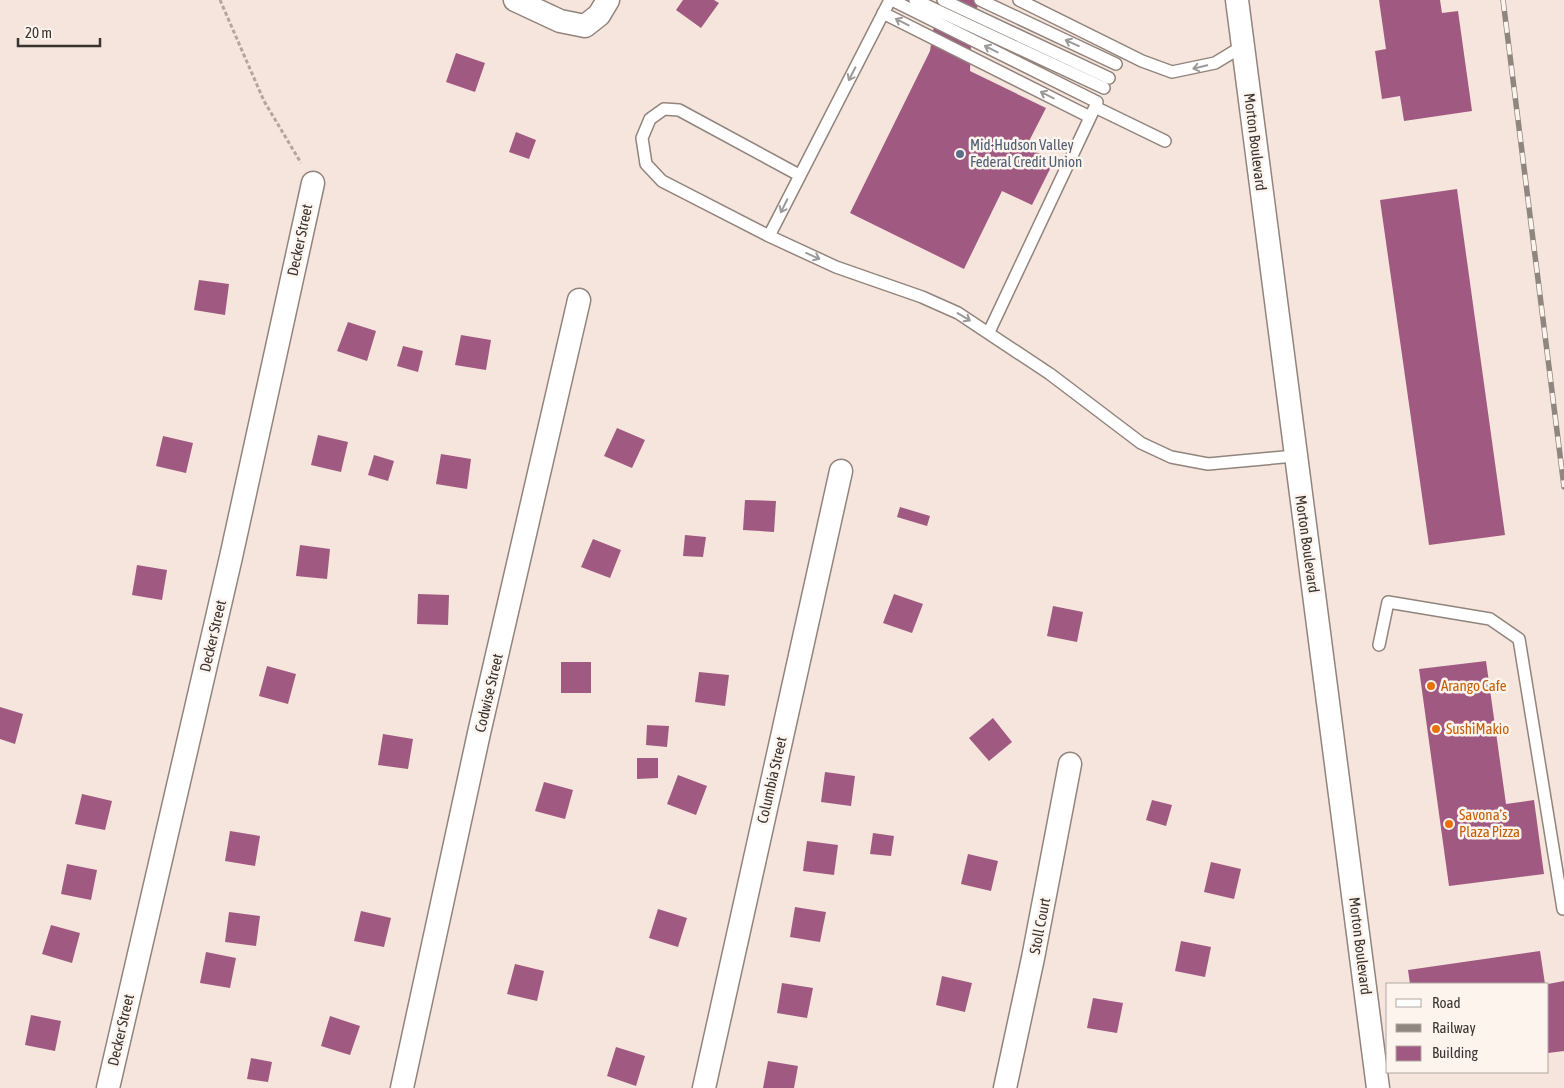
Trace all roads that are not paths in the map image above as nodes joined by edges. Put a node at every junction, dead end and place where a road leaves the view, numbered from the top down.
1 (514, 0) edge
2 (891, 0) edge
3 (915, 0) edge
4 (943, 0) edge
5 (980, 0) edge
6 (1019, 0) edge
7 (1237, 0) edge
8 (607, 3) edge
9 (883, 13) junction
10 (1243, 46) junction
11 (1122, 51) junction
12 (1116, 64) junction
13 (1107, 83) junction
14 (1094, 109) junction
15 (1165, 141) dead end
16 (799, 175) junction
17 (312, 183) road end
18 (769, 236) junction
19 (579, 300) dead end
20 (989, 332) junction
21 (1295, 456) junction
22 (841, 471) dead end
23 (1379, 645) dead end
24 (1070, 764) dead end
25 (1564, 909) edge
26 (108, 1088) edge
27 (402, 1088) edge
28 (704, 1088) edge
29 (1006, 1088) edge
30 (1378, 1088) edge

1 - 8 street
2 - 9 lane
14 -> 2 lane
3 - 13 lane
4 - 13 lane
12 -> 5 lane
6 - 11 lane
7 - 10 street, Morton Boulevard
14 -> 9 lane
9 -> 16 lane
10 -> 11 lane
10 - 21 street, Morton Boulevard
11 - 12 lane
12 - 13 lane
13 - 14 lane
14 - 15 lane
14 - 20 lane
16 -> 18 lane
16 - 18 lane
17 - 26 street, Decker Street
18 -> 20 lane
19 - 27 street, Codwise Street
20 - 21 lane
21 - 30 street, Morton Boulevard
22 - 28 street, Columbia Street
23 - 25 lane
24 - 29 street, Stoll Court

